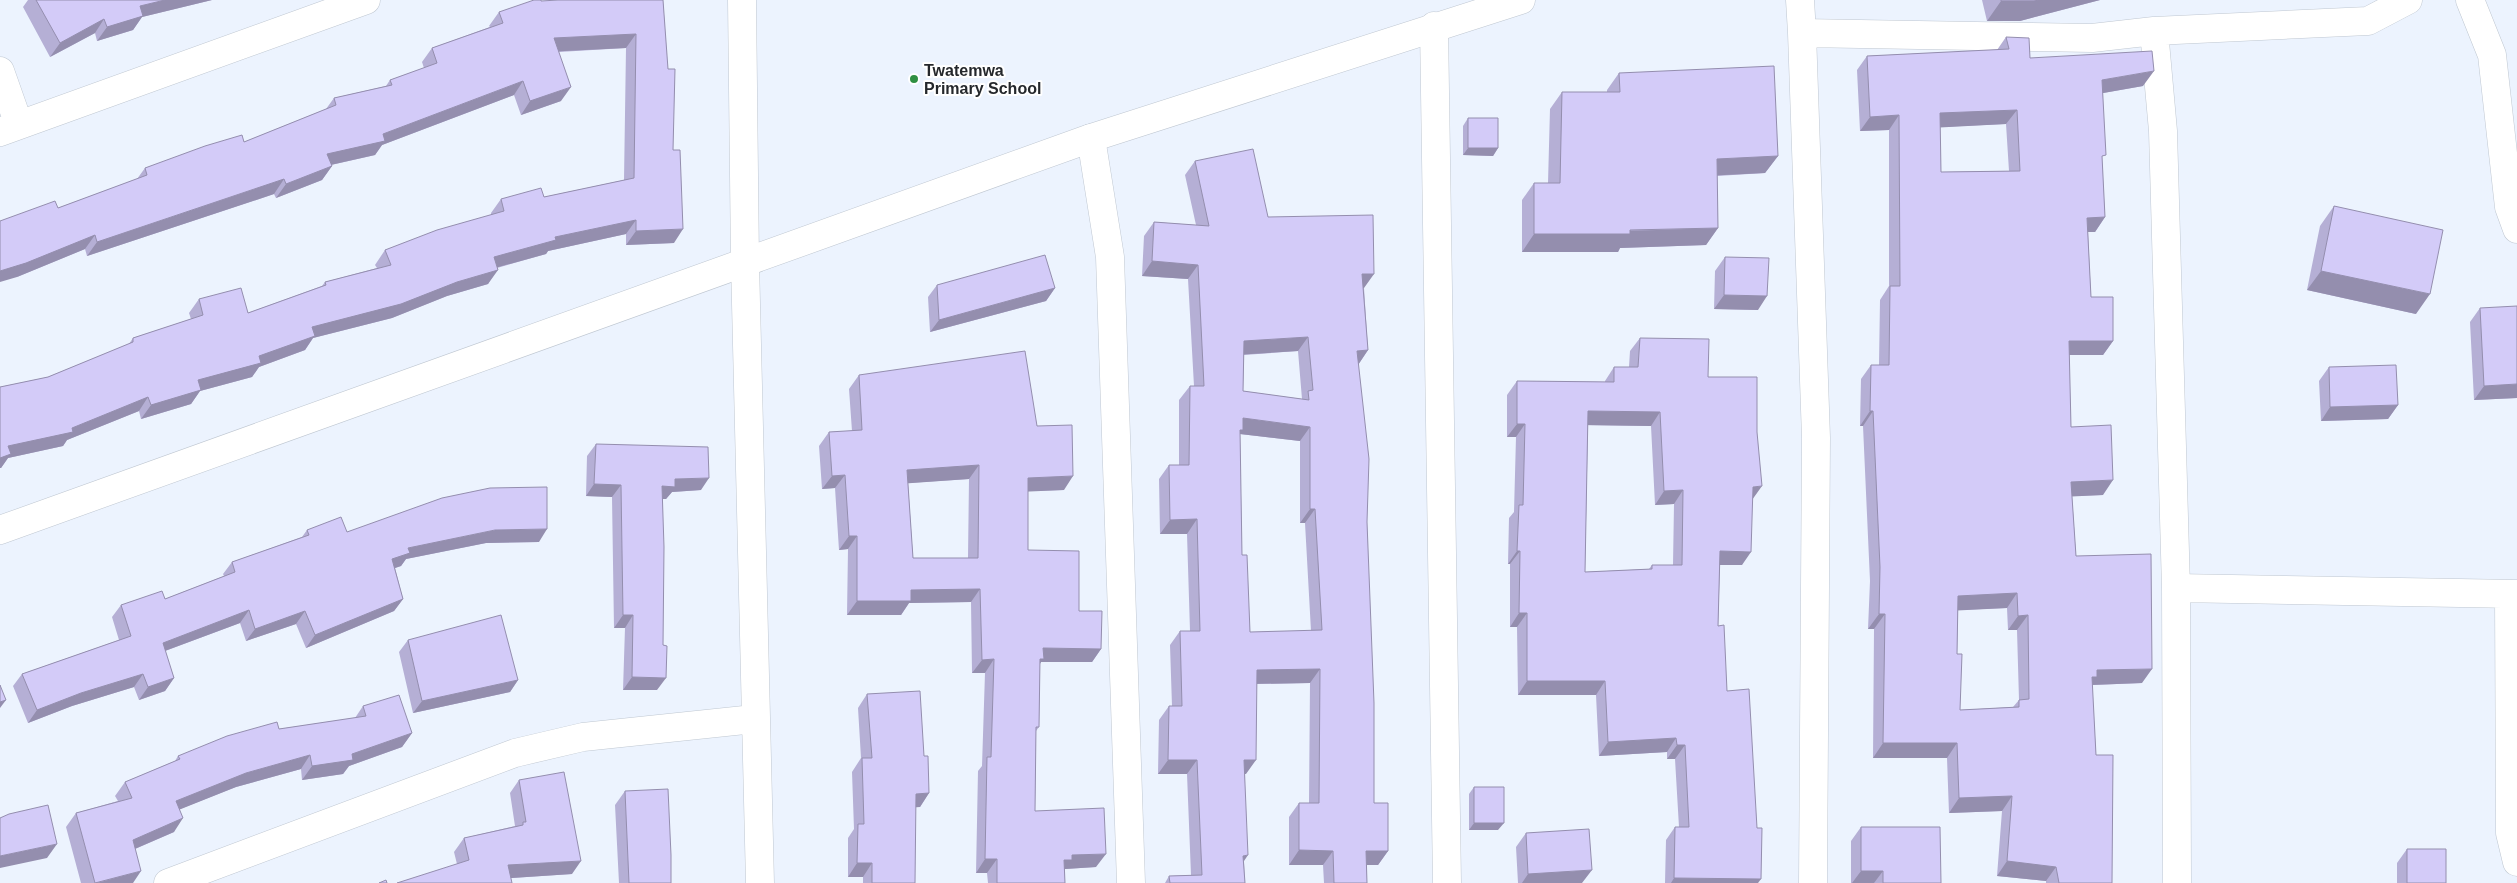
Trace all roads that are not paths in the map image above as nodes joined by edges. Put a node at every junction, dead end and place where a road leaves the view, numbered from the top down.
1 (366, 0) edge
2 (742, 0) edge
3 (1521, 0) edge
4 (1800, 0) edge
5 (2408, 0) edge
6 (2470, 0) edge
7 (1434, 26) junction
8 (2154, 31) junction
9 (1802, 33) junction
10 (0, 71) edge
11 (10, 129) edge
12 (1091, 138) junction
13 (2517, 229) edge
14 (745, 262) junction
15 (0, 530) edge
16 (2176, 588) junction
17 (2513, 594) edge
18 (754, 720) junction
19 (2517, 862) edge
20 (168, 883) edge
21 (760, 883) edge
22 (1131, 883) edge
23 (1447, 883) edge
24 (1813, 883) edge
25 (2177, 883) edge

1 - 11 street
2 - 14 street
3 - 7 street
4 - 9 street
5 - 8 street
6 - 13 street
7 - 12 street
7 - 23 street
8 - 9 street
8 - 16 street
9 - 24 street
10 - 11 street
12 - 14 street
12 - 22 street
14 - 15 street
14 - 18 street
16 - 17 street
16 - 25 street
17 - 19 street
18 - 20 street
18 - 21 street

